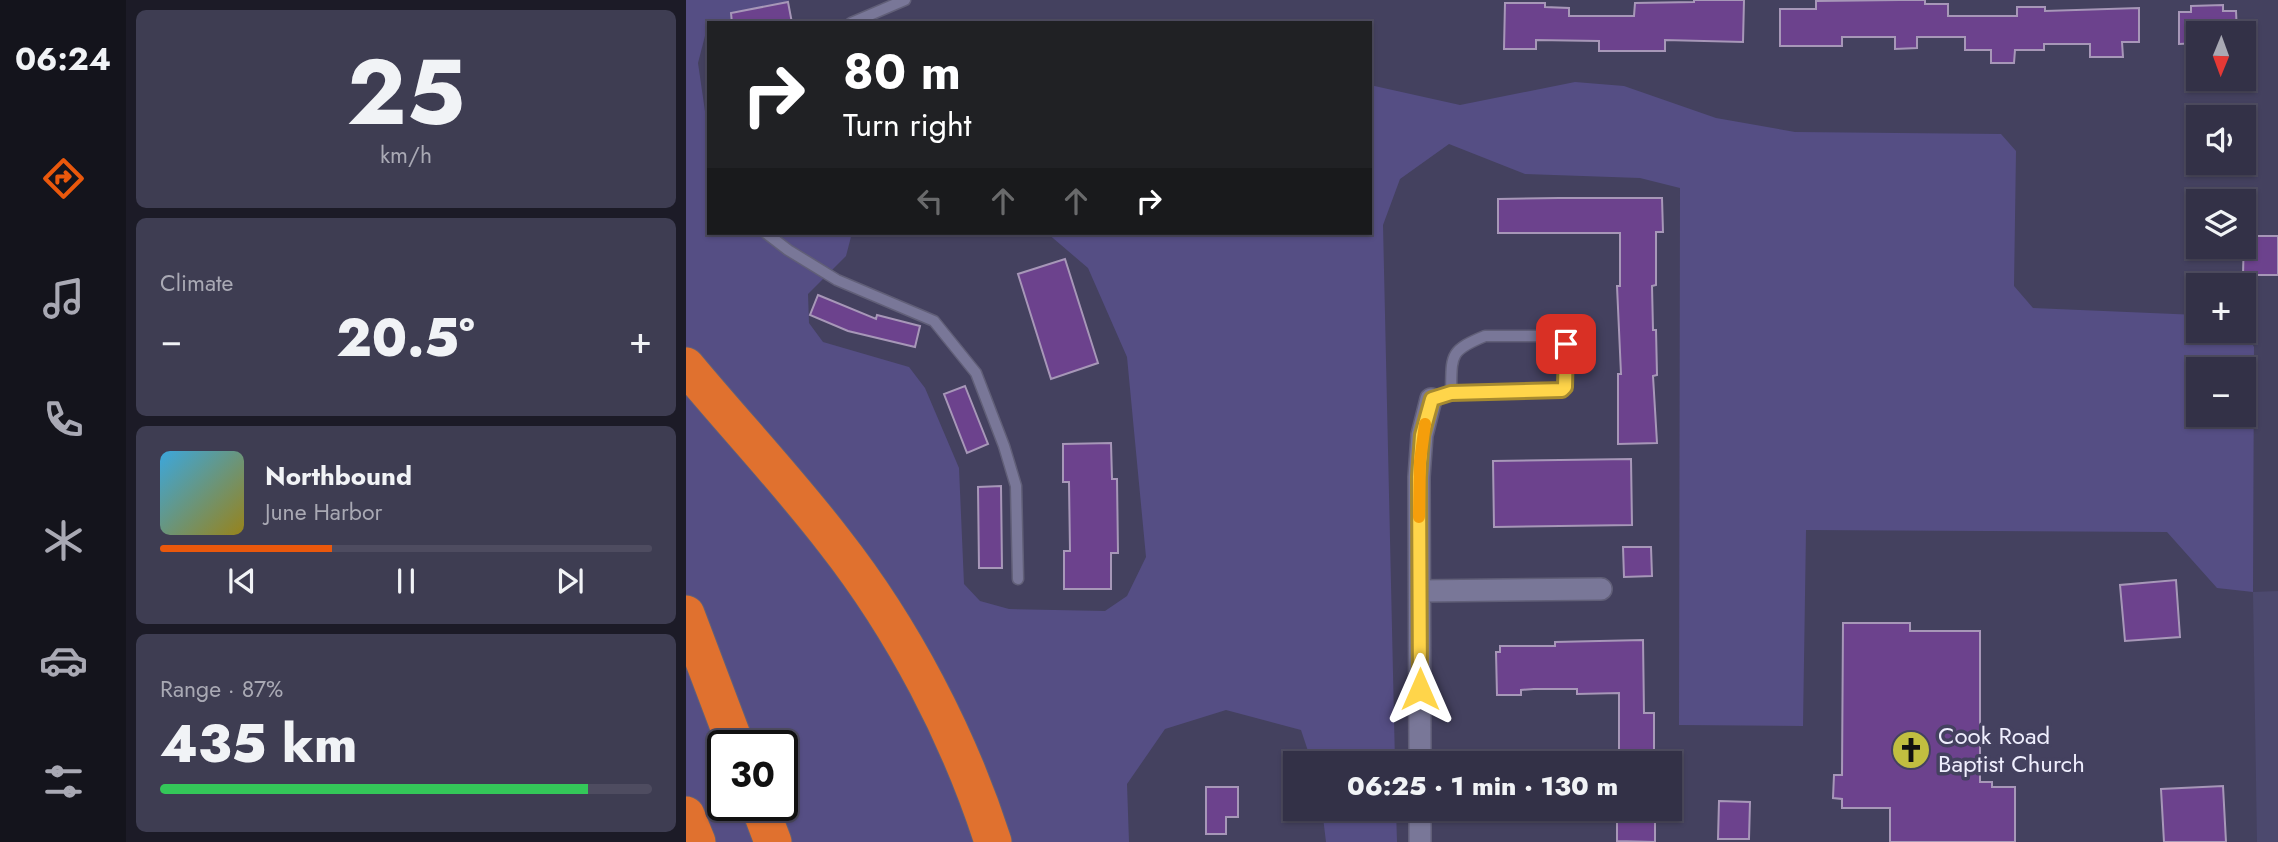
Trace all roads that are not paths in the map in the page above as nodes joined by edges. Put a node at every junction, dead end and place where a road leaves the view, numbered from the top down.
1 (905, 0) edge
2 (856, 21) edge
3 (769, 235) edge
4 (686, 366) edge
5 (1441, 396) junction
6 (1018, 579) dead end
7 (1601, 589) dead end
8 (1420, 591) junction
9 (686, 614) edge
10 (730, 730) edge
11 (1420, 751) edge
12 (686, 815) edge
13 (765, 821) edge
14 (1420, 821) edge
15 (696, 842) edge
16 (773, 842) edge
17 (993, 842) edge
18 (1420, 842) edge

1 - 2 lane
3 - 6 lane
4 - 17 highway
5 - 5 lane
5 - 8 street
7 - 8 street
8 - 11 street
9 - 10 highway
12 - 15 highway
13 - 16 highway
14 - 18 street

